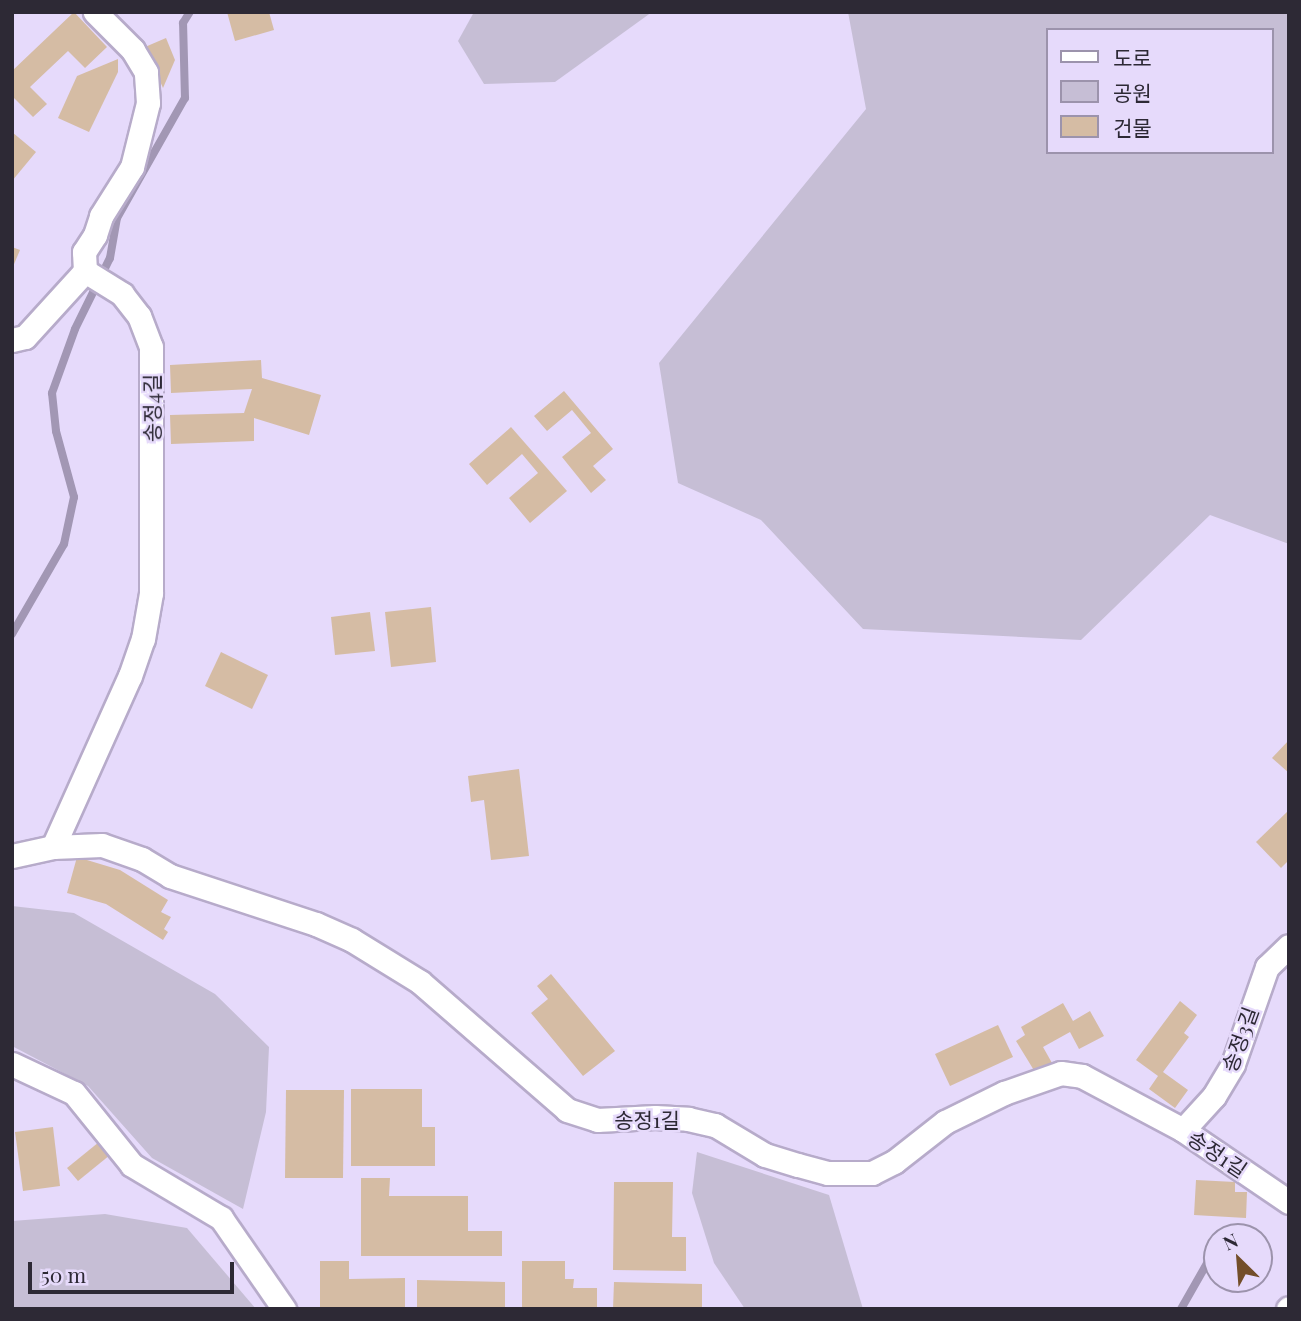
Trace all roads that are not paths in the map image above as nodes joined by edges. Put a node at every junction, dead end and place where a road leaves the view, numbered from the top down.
1 (95, 12) edge
2 (85, 271) junction
3 (12, 340) edge
4 (53, 847) junction
5 (12, 856) edge
6 (1289, 946) edge
7 (12, 1063) edge
8 (1183, 1130) junction
9 (1289, 1202) edge
10 (284, 1309) edge

1 - 2 street
2 - 3 street
2 - 4 street, 송정4길
4 - 5 street, 송정1길
4 - 8 street, 송정1길
6 - 8 street, 송정3길
7 - 10 street
8 - 9 street, 송정1길

